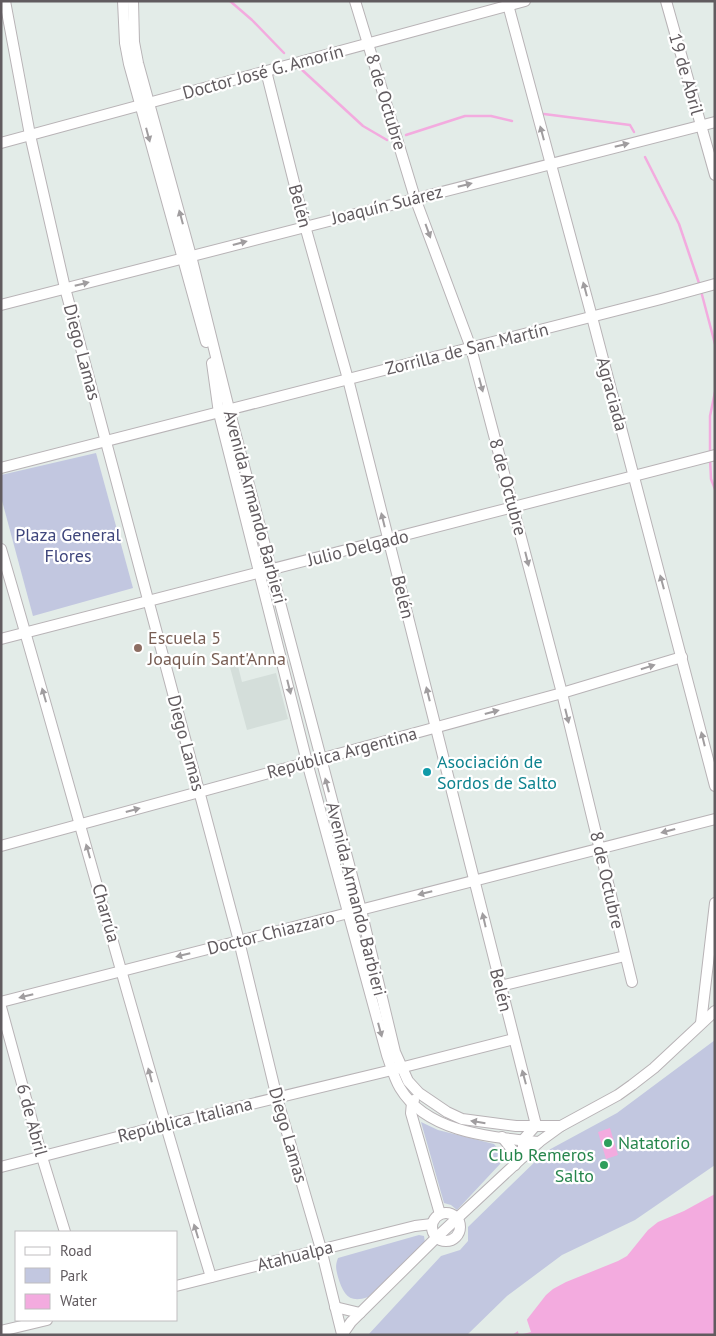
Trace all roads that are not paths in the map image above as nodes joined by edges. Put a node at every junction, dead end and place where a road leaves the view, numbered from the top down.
1 (5, 1) edge
2 (123, 1) edge
3 (133, 1) edge
4 (355, 1) edge
5 (525, 1) edge
6 (666, 1) edge
7 (508, 4) edge
8 (368, 44) junction
9 (266, 71) junction
10 (144, 104) junction
11 (715, 122) edge
12 (701, 126) junction
13 (30, 135) junction
14 (1, 143) edge
15 (550, 163) junction
16 (715, 175) edge
17 (415, 198) junction
18 (305, 226) junction
19 (187, 257) junction
20 (714, 284) edge
21 (65, 288) junction
22 (1, 305) edge
23 (592, 317) junction
24 (471, 348) junction
25 (348, 379) junction
26 (224, 411) junction
27 (105, 442) junction
28 (715, 455) edge
29 (1, 468) edge
30 (634, 477) junction
31 (514, 508) junction
32 (388, 540) junction
33 (1, 549) edge
34 (272, 570) junction
35 (260, 572) junction
36 (148, 601) junction
37 (26, 632) junction
38 (1, 639) edge
39 (682, 657) junction
40 (562, 693) junction
41 (436, 727) junction
42 (320, 758) junction
43 (307, 762) junction
44 (715, 786) edge
45 (200, 792) junction
46 (715, 819) edge
47 (81, 824) junction
48 (1, 846) edge
49 (600, 849) junction
50 (475, 880) junction
51 (715, 903) edge
52 (361, 910) junction
53 (349, 913) junction
54 (239, 941) junction
55 (625, 956) junction
56 (122, 971) junction
57 (632, 982) dead end
58 (500, 986) junction
59 (1, 1002) edge
60 (1, 1007) edge
61 (715, 1011) edge
62 (701, 1023) junction
63 (514, 1039) junction
64 (397, 1069) junction
65 (419, 1093) junction
66 (277, 1098) junction
67 (412, 1103) junction
68 (164, 1125) junction
69 (536, 1125) junction
70 (561, 1126) junction
71 (502, 1137) junction
72 (522, 1140) junction
73 (539, 1142) junction
74 (42, 1157) junction
75 (523, 1157) junction
76 (515, 1165) junction
77 (1, 1167) edge
78 (440, 1214) junction
79 (458, 1219) junction
80 (432, 1224) junction
81 (65, 1231) edge
82 (437, 1237) junction
83 (321, 1249) junction
84 (211, 1278) junction
85 (178, 1286) edge
86 (335, 1307) junction
87 (360, 1313) junction
88 (42, 1321) edge
89 (1, 1331) edge
90 (342, 1335) edge

1 - 13 street, Diego Lamas
2 - 10 street, Avenida Armando Barbieri
3 - 10 street, Avenida Armando Barbieri
4 - 8 street, 8 de Octubre
5 - 7 street, Doctor José G. Amorín
6 - 12 street, 19 de Abril
7 - 8 street, Doctor José G. Amorín
15 -> 7 street, Agraciada
8 - 9 street, Doctor José G. Amorín
8 - 17 street, 8 de Octubre
9 - 10 street, Doctor José G. Amorín
9 - 18 street, Belén
10 - 13 street, Doctor José G. Amorín
10 - 19 street, Avenida Armando Barbieri
11 - 12 street, Joaquín Suárez
15 -> 12 street, Joaquín Suárez
12 - 16 street, 19 de Abril
13 - 14 street, Doctor José G. Amorín
13 - 21 street, Diego Lamas
17 -> 15 street, Joaquín Suárez
23 -> 15 street, Agraciada
17 - 18 street, Joaquín Suárez
17 -> 24 street, 8 de Octubre
19 -> 18 street, Joaquín Suárez
18 - 25 street, Belén
21 -> 19 street, Joaquín Suárez
19 - 26 street, Avenida Armando Barbieri
20 - 23 street, Zorrilla de San Martín
21 - 22 street, Joaquín Suárez
21 - 27 street, Diego Lamas
23 - 24 street, Zorrilla de San Martín
23 - 30 street, Agraciada
24 - 25 street, Zorrilla de San Martín
24 -> 31 street, 8 de Octubre
25 - 26 street, Zorrilla de San Martín
32 -> 25 street, Belén
26 - 27 street, Zorrilla de San Martín
26 - 34 street, Avenida Armando Barbieri
26 - 35 street, Avenida Armando Barbieri
27 - 29 street, Zorrilla de San Martín
27 - 36 street, Diego Lamas
28 - 30 street, Julio Delgado
30 - 31 street, Julio Delgado
39 -> 30 street, Agraciada
31 - 32 street, Julio Delgado
31 -> 40 street, 8 de Octubre
32 - 34 street, Julio Delgado
41 -> 32 street, Belén
33 - 37 street, Charrúa
34 - 35 street, Julio Delgado
34 - 42 street, Avenida Armando Barbieri
35 - 36 street, Julio Delgado
35 -> 43 street, Avenida Armando Barbieri
36 - 37 street, Julio Delgado
36 - 45 street, Diego Lamas
37 - 38 street, Julio Delgado
47 -> 37 street, Charrúa
40 -> 39 street, República Argentina
44 -> 39 street, Agraciada
41 -> 40 street, República Argentina
40 -> 49 street, 8 de Octubre
41 - 42 street, República Argentina
41 - 50 street, Belén
42 - 43 street, República Argentina
52 -> 42 street, Avenida Armando Barbieri
43 - 45 street, República Argentina
43 - 53 street, Avenida Armando Barbieri
47 -> 45 street, República Argentina
45 - 54 street, Diego Lamas
46 -> 49 street, Doctor Chiazzaro
47 - 48 street, República Argentina
56 -> 47 street, Charrúa
49 - 50 street, Doctor Chiazzaro
49 - 55 street, 8 de Octubre
50 -> 52 street, Doctor Chiazzaro
58 -> 50 street, Belén
51 - 62 street
52 - 53 street, Doctor Chiazzaro
52 - 64 street, Avenida Armando Barbieri
53 - 54 street, Doctor Chiazzaro
53 -> 64 street, Avenida Armando Barbieri
54 -> 56 street, Doctor Chiazzaro
54 - 66 street, Diego Lamas
55 - 57 street, 8 de Octubre
55 - 58 street
56 -> 59 street, Doctor Chiazzaro
68 -> 56 street, Charrúa
58 - 63 street, Belén
60 - 74 street, 6 de Abril
61 - 62 street
62 - 70 street
63 - 64 street, República Italiana
69 -> 63 street, Belén
64 - 65 street, Avenida Armando Barbieri
64 - 66 street, República Italiana
64 - 67 street, Avenida Armando Barbieri
65 - 67 street
69 -> 65 street, Avenida Armando Barbieri
66 - 68 street, República Italiana
66 - 83 street, Diego Lamas
67 - 71 street, Avenida Armando Barbieri
67 - 78 street
68 - 74 street, República Italiana
84 -> 68 street, Charrúa
69 - 70 street, Avenida Armando Barbieri
69 - 72 street
70 - 73 street
71 - 72 street, Avenida Armando Barbieri
71 - 76 street
72 - 73 street, Avenida Armando Barbieri
72 - 75 street
73 - 75 street
74 - 77 street, República Italiana
74 - 81 street, 6 de Abril
75 - 76 street
76 - 79 street
78 - 79 street
78 - 80 street
79 - 82 street
80 - 82 street
80 - 83 street, Atahualpa
82 - 87 street
83 - 84 street, Atahualpa
83 - 86 street, Diego Lamas
84 - 85 street, Atahualpa
86 - 87 street
86 - 90 street, Diego Lamas
87 - 90 street
88 - 89 street

